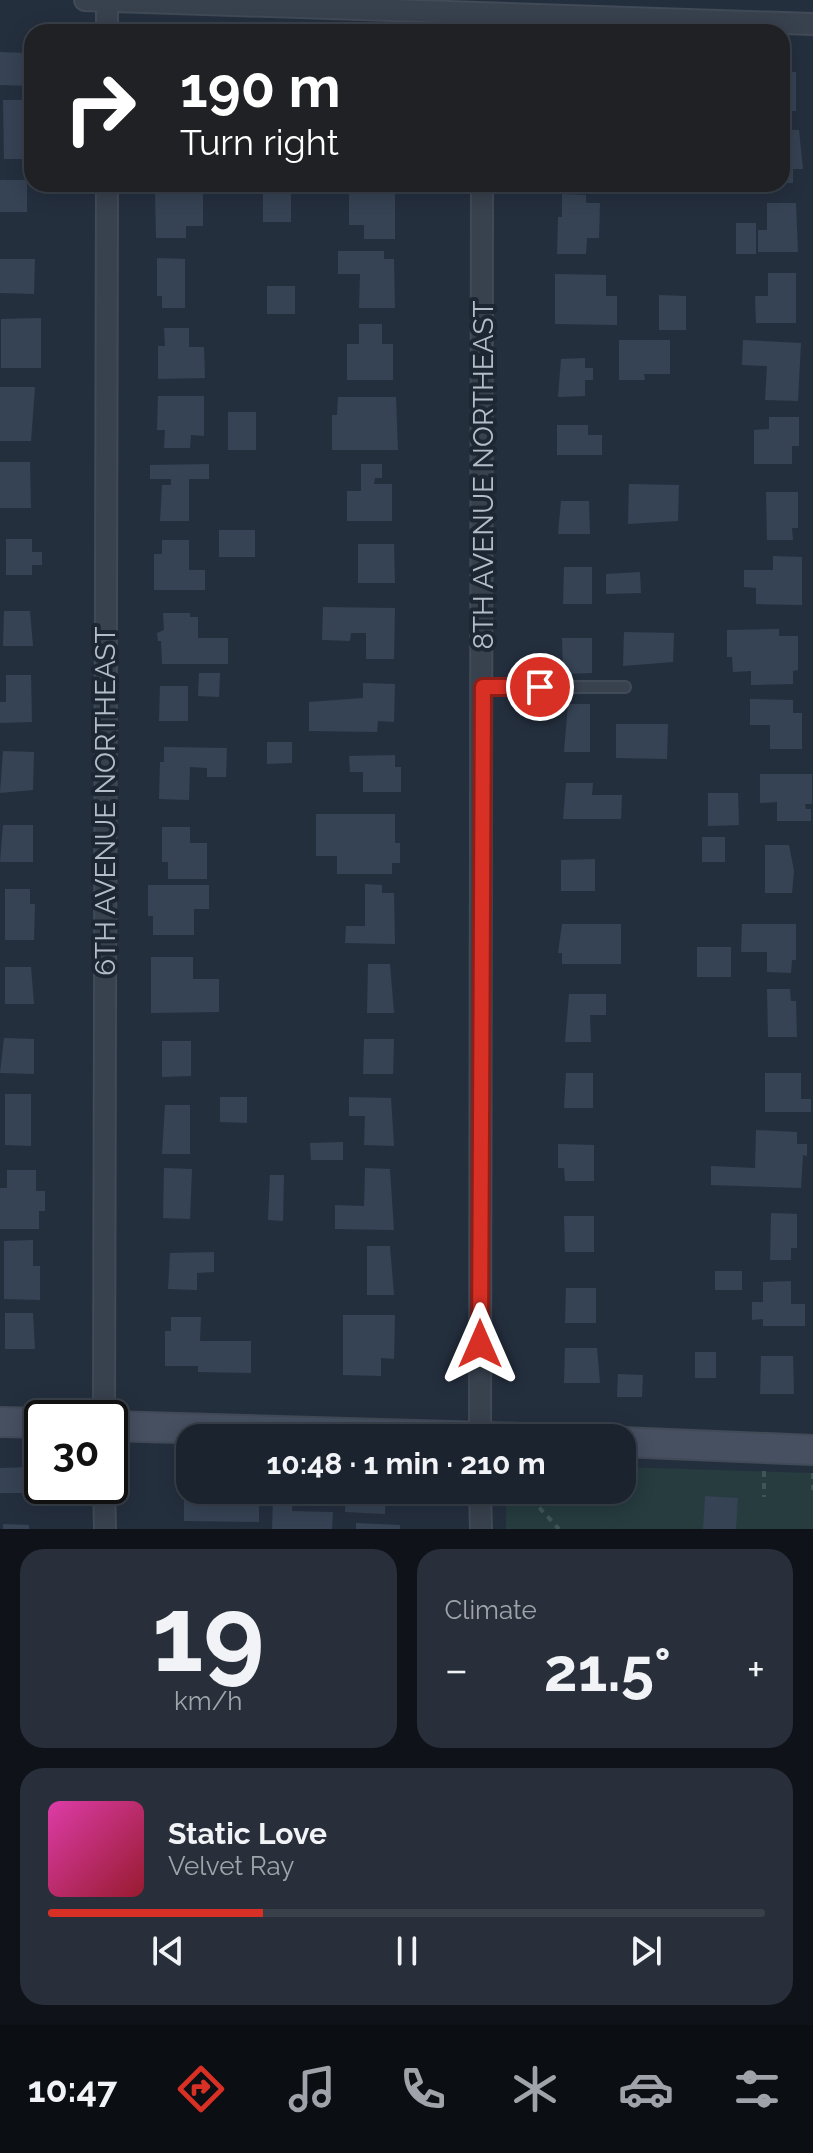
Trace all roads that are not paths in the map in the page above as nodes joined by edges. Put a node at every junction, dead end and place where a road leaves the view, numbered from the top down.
1 (85, 0) edge
2 (107, 1) edge
3 (482, 14) edge
4 (107, 24) edge
5 (813, 24) edge
6 (107, 192) edge
7 (482, 192) edge
8 (483, 687) junction
9 (625, 687) dead end
10 (104, 1400) edge
11 (0, 1422) edge
12 (24, 1423) edge
13 (480, 1424) edge
14 (128, 1427) edge
15 (176, 1428) edge
16 (636, 1443) edge
17 (813, 1450) edge
18 (104, 1504) edge
19 (480, 1504) edge
20 (105, 1529) edge
21 (481, 1529) edge

1 - 2 street
2 - 3 street
2 - 4 street
3 - 5 street
6 - 10 street, 6TH AVENUE NORTHEAST
7 - 8 street, 8TH AVENUE NORTHEAST
8 - 9 lane
8 - 13 street, 8TH AVENUE NORTHEAST
11 - 12 street
14 - 15 street
16 - 17 street
18 - 20 street
19 - 21 street

